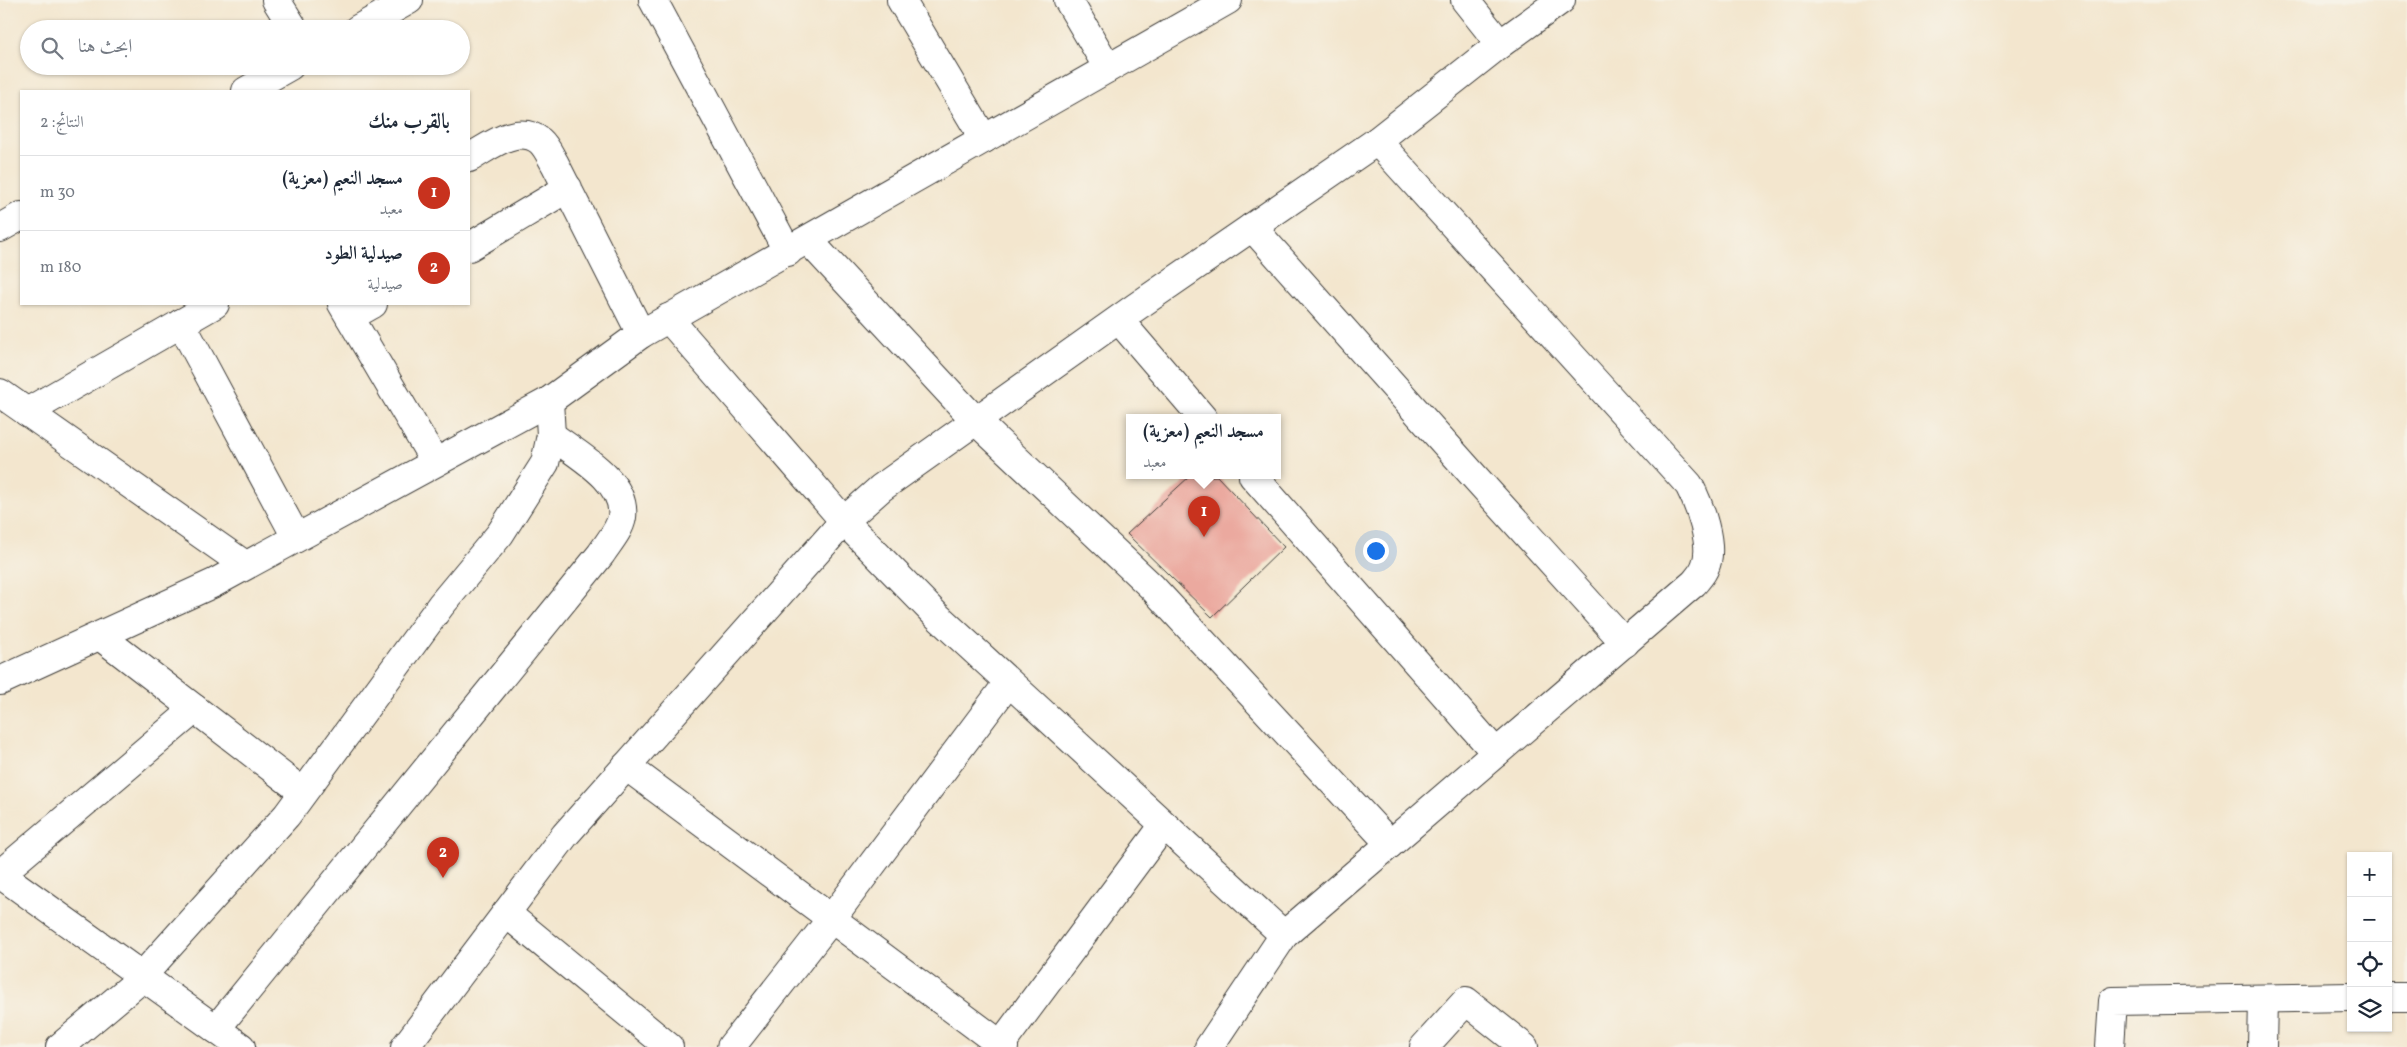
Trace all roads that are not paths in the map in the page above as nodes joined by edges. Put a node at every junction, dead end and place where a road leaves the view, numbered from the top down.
1 (276, 0) edge
2 (409, 0) edge
3 (653, 0) edge
4 (901, 0) edge
5 (1068, 0) edge
6 (1228, 0) edge
7 (1466, 0) edge
8 (1561, 0) edge
9 (288, 20) edge
10 (374, 20) edge
11 (1500, 44) junction
12 (1108, 68) junction
13 (274, 75) edge
14 (248, 90) edge
15 (984, 139) junction
16 (1376, 141) junction
17 (470, 157) edge
18 (568, 188) junction
19 (20, 217) edge
20 (1252, 227) junction
21 (0, 228) edge
22 (470, 246) edge
23 (798, 246) junction
24 (213, 305) edge
25 (355, 308) edge
26 (668, 318) junction
27 (1119, 320) junction
28 (181, 323) junction
29 (641, 334) junction
30 (0, 393) edge
31 (549, 401) junction
32 (27, 412) junction
33 (1200, 414) edge
34 (976, 421) junction
35 (551, 435) junction
36 (435, 462) junction
37 (1256, 479) edge
38 (844, 521) junction
39 (296, 537) junction
40 (245, 565) junction
41 (100, 636) junction
42 (1625, 642) junction
43 (0, 681) edge
44 (1008, 683) junction
45 (196, 709) junction
46 (1496, 753) junction
47 (626, 766) junction
48 (303, 792) junction
49 (1164, 825) junction
50 (1390, 844) junction
51 (0, 874) edge
52 (506, 913) junction
53 (832, 918) junction
54 (1284, 935) junction
55 (142, 977) junction
56 (2407, 996) edge
57 (2347, 997) edge
58 (2392, 997) edge
59 (2263, 999) junction
60 (216, 1029) junction
61 (1001, 1046) edge
62 (60, 1047) edge
63 (241, 1047) edge
64 (405, 1047) edge
65 (669, 1047) edge
66 (731, 1047) edge
67 (1209, 1047) edge
68 (1424, 1047) edge
69 (1524, 1047) edge
70 (2110, 1047) edge
71 (2262, 1047) edge

1 - 9 street
2 - 10 street
3 - 23 street
4 - 15 street
5 - 12 street
6 - 12 street
7 - 11 street
8 - 11 street
11 - 16 street
12 - 15 street
13 - 14 street
15 - 23 street
16 - 20 street
16 - 42 street
17 - 18 street
18 - 22 street
18 - 29 street
19 - 21 street
20 - 27 street
20 - 42 street
23 - 26 street
23 - 34 street
24 - 28 street
25 - 36 street
26 - 29 street
26 - 38 street
27 - 33 street
27 - 34 street
28 - 32 street
28 - 39 street
29 - 31 street
30 - 32 street
31 - 35 street
31 - 36 street
32 - 40 street
34 - 38 street
34 - 50 street
35 - 48 street
35 - 60 street
36 - 39 street
37 - 46 street
38 - 44 street
38 - 47 street
39 - 40 street
40 - 41 street
41 - 43 street
41 - 45 street
42 - 46 street
44 - 49 street
44 - 53 street
45 - 48 street
45 - 51 street
46 - 50 street
47 - 52 street
47 - 53 street
48 - 55 street
49 - 54 street
49 - 61 street
50 - 54 street
51 - 55 street
52 - 64 street
52 - 65 street
53 - 61 street
53 - 66 street
54 - 67 street
55 - 60 street
55 - 62 street
56 - 58 street
57 - 59 street
59 - 70 street
59 - 71 street
60 - 63 street
68 - 69 street

